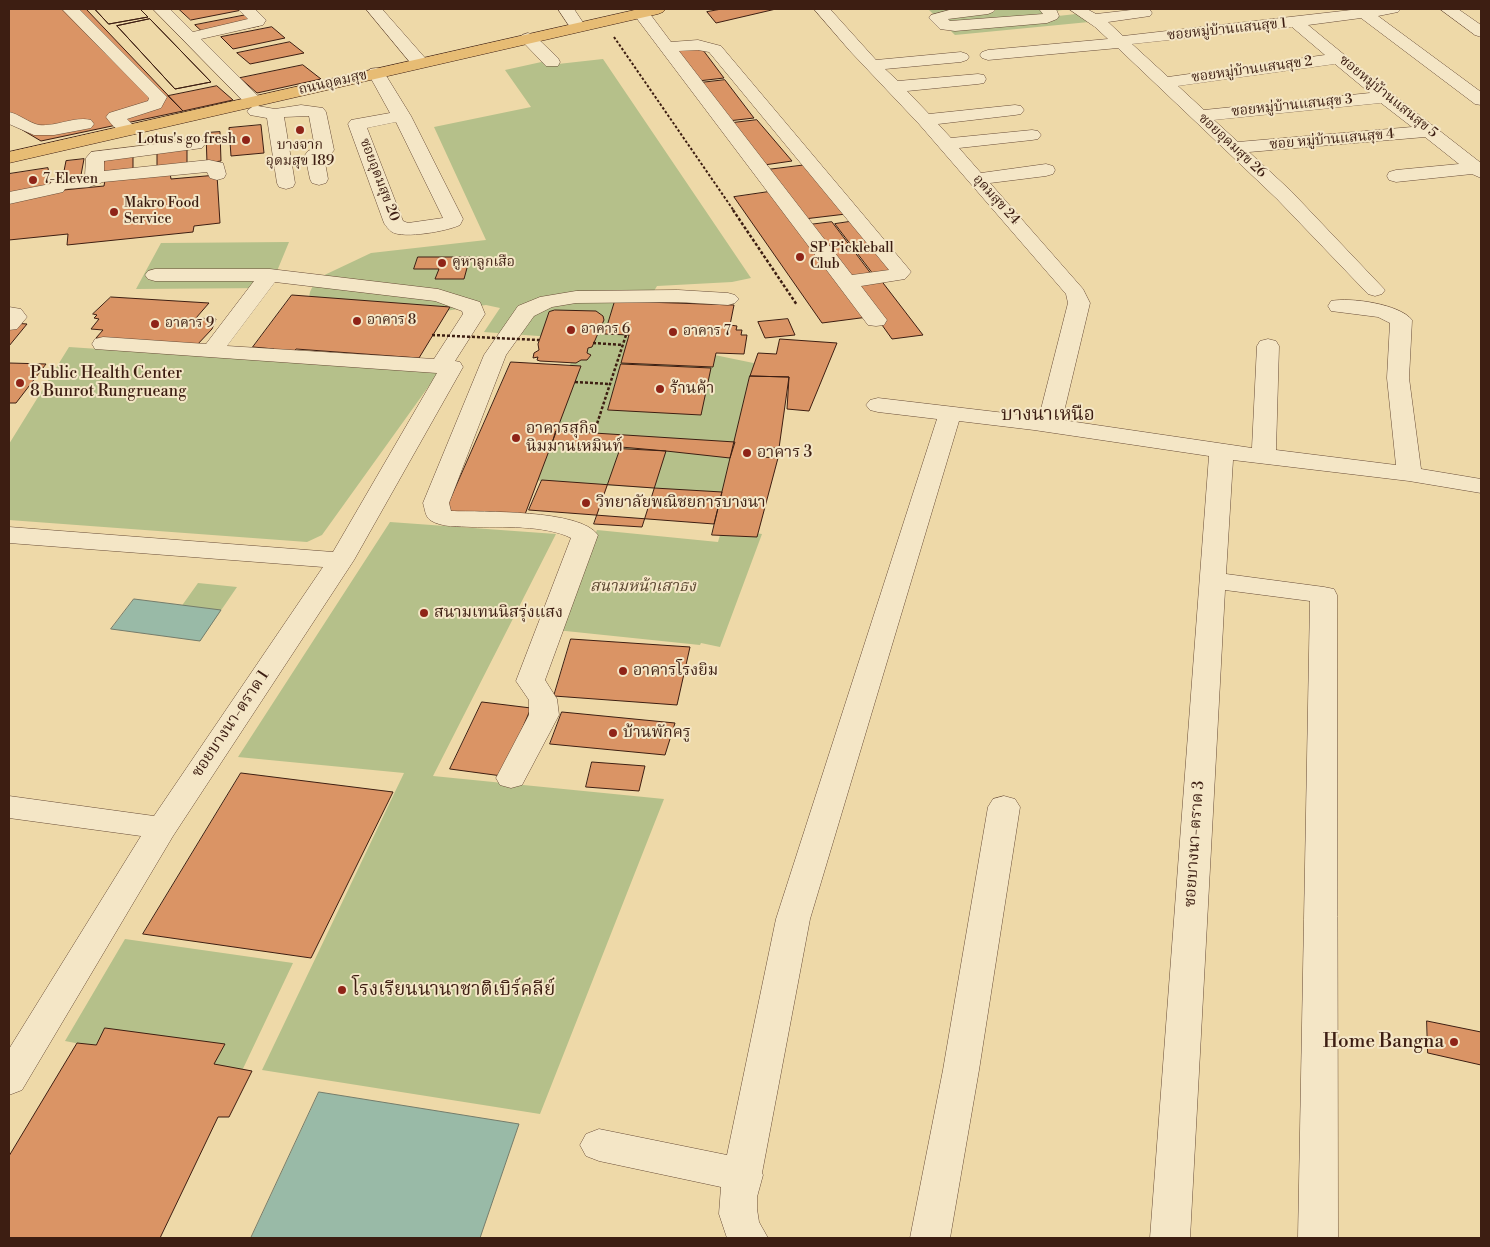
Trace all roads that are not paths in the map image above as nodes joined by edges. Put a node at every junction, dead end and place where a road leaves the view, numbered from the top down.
1 (70, 9) edge
2 (161, 9) edge
3 (247, 9) edge
4 (374, 9) edge
5 (566, 9) edge
6 (822, 9) edge
7 (988, 9) edge
8 (1047, 9) edge
9 (1394, 9) edge
10 (1448, 9) edge
11 (1087, 12) edge
12 (229, 13) dead end
13 (642, 13) edge
14 (1144, 13) dead end
15 (1364, 13) junction
16 (193, 20) dead end
17 (1295, 22) junction
18 (175, 23) junction
19 (578, 27) junction
20 (1481, 32) edge
21 (190, 37) junction
22 (528, 38) junction
23 (1121, 42) junction
24 (648, 46) junction
25 (667, 46) junction
26 (988, 55) dead end
27 (961, 57) dead end
28 (1340, 58) junction
29 (552, 62) dead end
30 (420, 63) junction
31 (872, 66) junction
32 (376, 74) junction
33 (978, 79) dead end
34 (1165, 83) junction
35 (893, 87) junction
36 (311, 88) junction
37 (1385, 97) junction
38 (1481, 100) edge
39 (688, 102) dead end
40 (246, 103) junction
41 (308, 109) junction
42 (1015, 110) dead end
43 (275, 114) junction
44 (193, 116) junction
45 (402, 116) junction
46 (1199, 116) junction
47 (9, 117) edge
48 (925, 120) junction
49 (85, 124) dead end
50 (129, 130) junction
51 (1429, 131) junction
52 (1032, 135) dead end
53 (196, 144) junction
54 (946, 144) junction
55 (1234, 148) junction
56 (314, 155) junction
57 (9, 158) edge
58 (282, 158) junction
59 (810, 164) junction
60 (196, 167) junction
61 (777, 168) junction
62 (1046, 170) dead end
63 (1479, 170) edge
64 (741, 173) dead end
65 (217, 174) dead end
66 (1396, 176) dead end
67 (101, 177) junction
68 (319, 179) dead end
69 (976, 179) junction
70 (286, 183) dead end
71 (9, 198) edge
72 (155, 275) dead end
73 (270, 275) junction
74 (848, 282) junction
75 (1375, 290) dead end
76 (728, 299) dead end
77 (1339, 306) dead end
78 (9, 313) edge
79 (876, 320) dead end
80 (9, 324) edge
81 (103, 344) dead end
82 (1268, 346) dead end
83 (212, 351) junction
84 (446, 367) junction
85 (878, 405) dead end
86 (950, 414) junction
87 (421, 424) junction
88 (1048, 425) junction
89 (466, 428) junction
90 (1221, 450) junction
91 (1264, 456) junction
92 (1409, 474) junction
93 (1481, 486) edge
94 (9, 536) edge
95 (341, 560) junction
96 (1212, 580) junction
97 (512, 778) dead end
98 (9, 807) edge
99 (1004, 807) dead end
100 (162, 828) junction
101 (9, 1080) edge
102 (599, 1145) dead end
103 (744, 1175) junction
104 (748, 1238) edge
105 (930, 1238) edge
106 (1170, 1238) edge
107 (1318, 1238) edge

1 - 50 street
2 - 18 street
3 - 12 street
3 - 21 street
4 - 30 street
5 - 19 street
6 - 31 street, อุดมสุข 24
7 - 8 street
9 - 15 street, ซอยหมู่บ้านแสนสุข 1
10 - 20 street
11 - 14 street
11 - 23 street, ซอยอุดมสุข 26
13 - 19 main road, ถนนอุดมสุข
13 - 24 street
13 - 25 street
15 - 17 street, ซอยหมู่บ้านแสนสุข 1
15 - 38 street
16 - 18 street
17 - 23 street, ซอยหมู่บ้านแสนสุข 1
17 - 28 street, ซอยหมู่บ้านแสนสุข 5
18 - 21 street
19 - 22 main road, ถนนอุดมสุข
21 - 40 street
22 - 29 street
22 - 30 main road, ถนนอุดมสุข
23 - 26 street, ซอยหมู่บ้านแสนสุข 1
23 - 34 street, ซอยอุดมสุข 26
24 - 25 street
24 - 39 street
25 - 59 street
25 - 61 street
27 - 31 street
28 - 34 street, ซอยหมู่บ้านแสนสุข 2
28 - 37 street, ซอยหมู่บ้านแสนสุข 5
30 - 32 main road, ถนนอุดมสุข
31 - 35 street, อุดมสุข 24
32 - 36 main road, ถนนอุดมสุข
32 - 45 street, ซอยอุดมสุข 20
33 - 35 street
34 - 46 street, ซอยอุดมสุข 26
35 - 48 street, อุดมสุข 24
36 - 40 main road, ถนนอุดมสุข
36 - 41 street
37 - 46 street, ซอยหมู่บ้านแสนสุข 3
37 - 51 street, ซอยหมู่บ้านแสนสุข 5
40 - 43 street
40 - 44 main road, ถนนอุดมสุข
41 - 43 street
41 - 56 street
42 - 48 street
43 - 58 street
44 - 50 main road, ถนนอุดมสุข
44 - 53 street
45 - 45 street, ซอยอุดมสุข 20
46 - 55 street, ซอยอุดมสุข 26
47 - 49 street
48 - 54 street, อุดมสุข 24
50 - 57 main road, ถนนอุดมสุข
51 - 55 street, ซอย หมู่บ้านแสนสุข 4
51 - 63 street, ซอยหมู่บ้านแสนสุข 5
52 - 54 street
53 - 60 street
53 - 67 street
54 - 69 street, อุดมสุข 24
55 - 75 street, ซอยอุดมสุข 26
56 - 58 street
56 - 68 street
58 - 70 street
59 - 61 street
59 - 74 street
60 - 65 street
60 - 67 street
61 - 64 street
61 - 74 street
62 - 69 street
63 - 66 street
67 - 71 street
69 - 88 street, อุดมสุข 24
72 - 73 street
73 - 83 street
73 - 84 street, ซอยบางนา-ตราด 1
74 - 79 street
76 - 89 street
77 - 92 street
78 - 80 street
81 - 83 street
82 - 91 street
83 - 84 street
84 - 87 street, ซอยบางนา-ตราด 1
85 - 86 street
86 - 88 street
86 - 103 street
87 - 89 street
87 - 95 street, ซอยบางนา-ตราด 1
88 - 90 street
89 - 97 street
90 - 91 street
90 - 96 street, ซอยบางนา-ตราด 3
91 - 92 street
92 - 93 street
94 - 95 street
95 - 100 street, ซอยบางนา-ตราด 1
96 - 106 street, ซอยบางนา-ตราด 3
96 - 107 street
98 - 100 street
99 - 105 street
100 - 101 street, ซอยบางนา-ตราด 1
102 - 103 street
103 - 104 street

